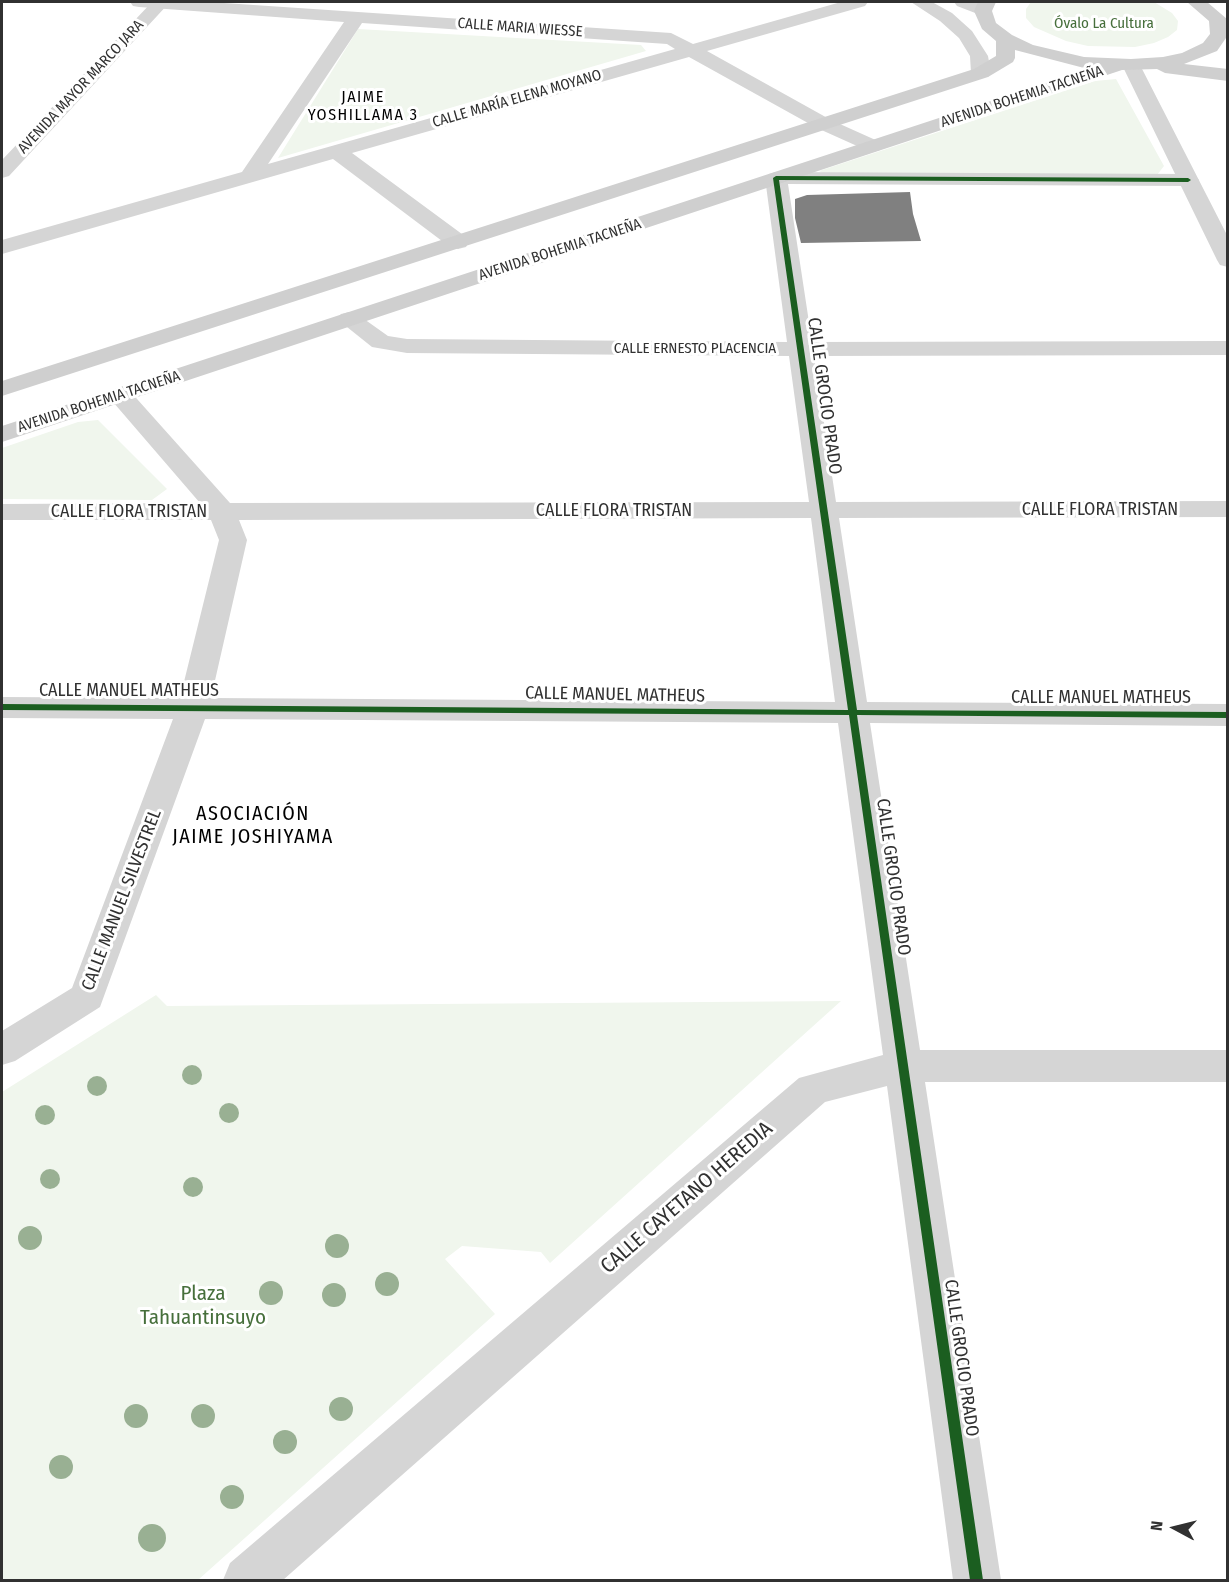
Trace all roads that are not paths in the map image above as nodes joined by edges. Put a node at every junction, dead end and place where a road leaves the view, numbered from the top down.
1 (139, 2) edge
2 (160, 2) edge
3 (859, 2) edge
4 (920, 2) edge
5 (963, 2) edge
6 (1196, 2) edge
7 (985, 6) edge
8 (356, 18) junction
9 (1005, 39) junction
10 (691, 48) junction
11 (1133, 65) junction
12 (981, 73) junction
13 (1227, 75) edge
14 (824, 124) junction
15 (873, 146) junction
16 (337, 152) junction
17 (2, 172) edge
18 (249, 177) junction
19 (776, 178) junction
20 (1188, 180) junction
21 (458, 242) junction
22 (2, 247) edge
23 (1227, 260) edge
24 (349, 319) junction
25 (1227, 348) edge
26 (801, 349) junction
27 (2, 389) edge
28 (120, 395) junction
29 (2, 434) edge
30 (1227, 509) edge
31 (824, 510) junction
32 (2, 512) edge
33 (222, 512) junction
34 (2, 707) edge
35 (193, 708) junction
36 (854, 714) junction
37 (1227, 715) edge
38 (2, 1050) edge
39 (903, 1066) junction
40 (1227, 1066) edge
41 (247, 1581) edge
42 (976, 1581) edge

1 - 2 street, CALLE MARIA WIESSE
2 - 8 street, CALLE MARIA WIESSE
2 - 17 street, AVENIDA MAYOR MARCO JARA
3 - 10 street, CALLE MARÍA ELENA MOYANO
4 - 12 street
5 - 7 street
6 - 11 main road
7 - 9 main road
8 - 10 street, CALLE MARIA WIESSE
8 - 18 street
9 - 11 main road
9 - 12 main road, AVENIDA BOHEMIA TACNEÑA
10 - 14 street, CALLE MARIA WIESSE
10 - 16 street, CALLE MARÍA ELENA MOYANO
11 - 13 main road
11 - 15 main road, AVENIDA BOHEMIA TACNEÑA
11 - 20 street
12 - 14 main road, AVENIDA BOHEMIA TACNEÑA
14 - 15 street, CALLE MARIA WIESSE
14 - 21 main road, AVENIDA BOHEMIA TACNEÑA
15 - 19 main road, AVENIDA BOHEMIA TACNEÑA
16 - 18 street, CALLE MARÍA ELENA MOYANO
16 - 21 street
18 - 22 street, CALLE MARÍA ELENA MOYANO
19 - 20 street
19 - 24 main road, AVENIDA BOHEMIA TACNEÑA
19 - 26 street, CALLE GROCIO PRADO
20 - 23 street
21 - 27 main road, AVENIDA BOHEMIA TACNEÑA
24 - 26 street, CALLE ERNESTO PLACENCIA
24 - 28 main road, AVENIDA BOHEMIA TACNEÑA
25 - 26 street, CALLE ERNESTO PLACENCIA
26 - 31 street, CALLE GROCIO PRADO
28 - 29 main road, AVENIDA BOHEMIA TACNEÑA
28 - 33 street, CALLE MANUEL SILVESTREL
30 - 31 street, CALLE FLORA TRISTAN
31 - 33 street, CALLE FLORA TRISTAN
31 - 36 street, CALLE GROCIO PRADO
32 - 33 street, CALLE FLORA TRISTAN
33 - 35 street, CALLE MANUEL SILVESTREL
34 - 35 street, CALLE MANUEL MATHEUS
35 - 36 street, CALLE MANUEL MATHEUS
35 - 38 street, CALLE MANUEL SILVESTREL
36 - 37 street, CALLE MANUEL MATHEUS
36 - 39 street, CALLE GROCIO PRADO
39 - 40 street, CALLE CAYETANO HEREDIA
39 - 41 street, CALLE CAYETANO HEREDIA
39 - 42 street, CALLE GROCIO PRADO

